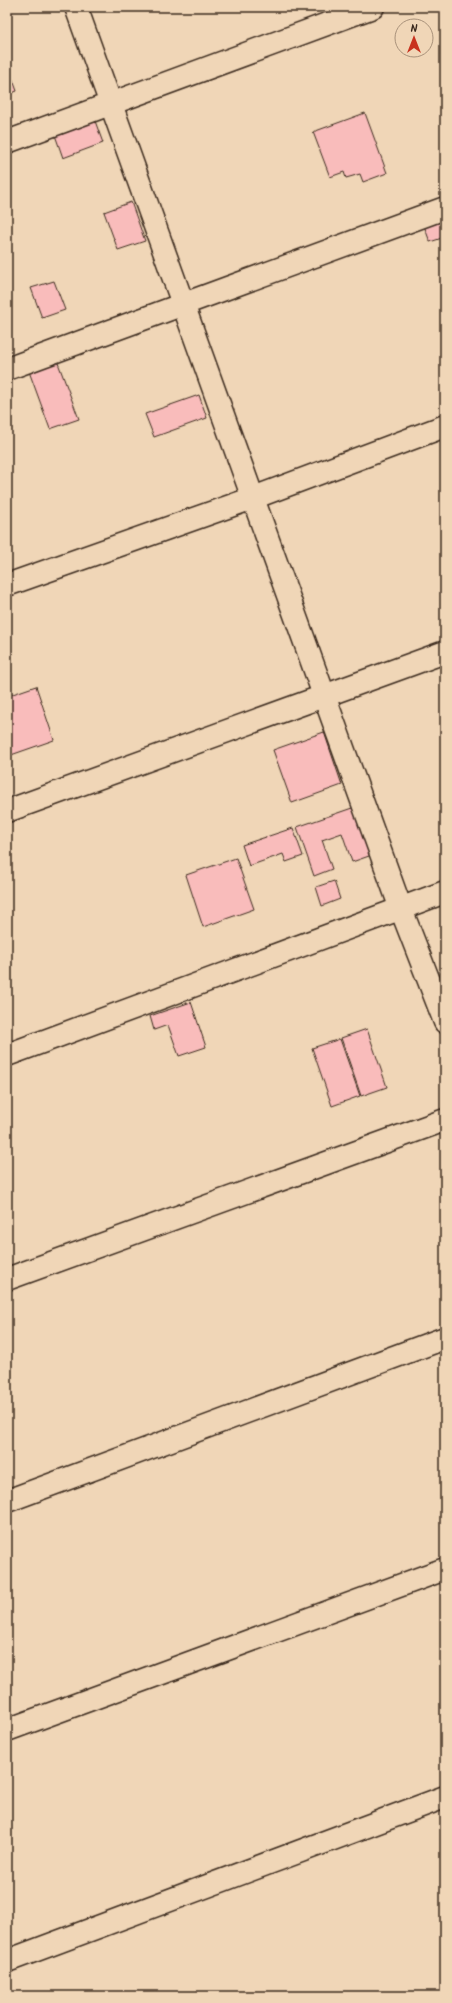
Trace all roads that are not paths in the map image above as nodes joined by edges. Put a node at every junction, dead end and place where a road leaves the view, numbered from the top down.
1 (76, 7) edge
2 (373, 7) edge
3 (110, 103) junction
4 (7, 142) edge
5 (445, 208) edge
6 (183, 306) junction
7 (7, 369) edge
8 (445, 426) edge
9 (252, 498) junction
10 (7, 585) edge
11 (445, 652) edge
12 (324, 695) junction
13 (7, 811) edge
14 (445, 892) edge
15 (401, 908) junction
16 (445, 1022) edge
17 (7, 1054) edge
18 (445, 1120) edge
19 (7, 1279) edge
20 (445, 1338) edge
21 (7, 1501) edge
22 (445, 1569) edge
23 (7, 1730) edge
24 (445, 1797) edge
25 (7, 1961) edge

1 - 3 street
2 - 3 street
3 - 4 street
3 - 6 street
5 - 6 street
6 - 7 street
6 - 9 street
8 - 9 street
9 - 10 street
9 - 12 street
11 - 12 street
12 - 13 street
12 - 15 street
14 - 15 street
15 - 16 street
15 - 17 street
18 - 19 street
20 - 21 street
22 - 23 street
24 - 25 street

